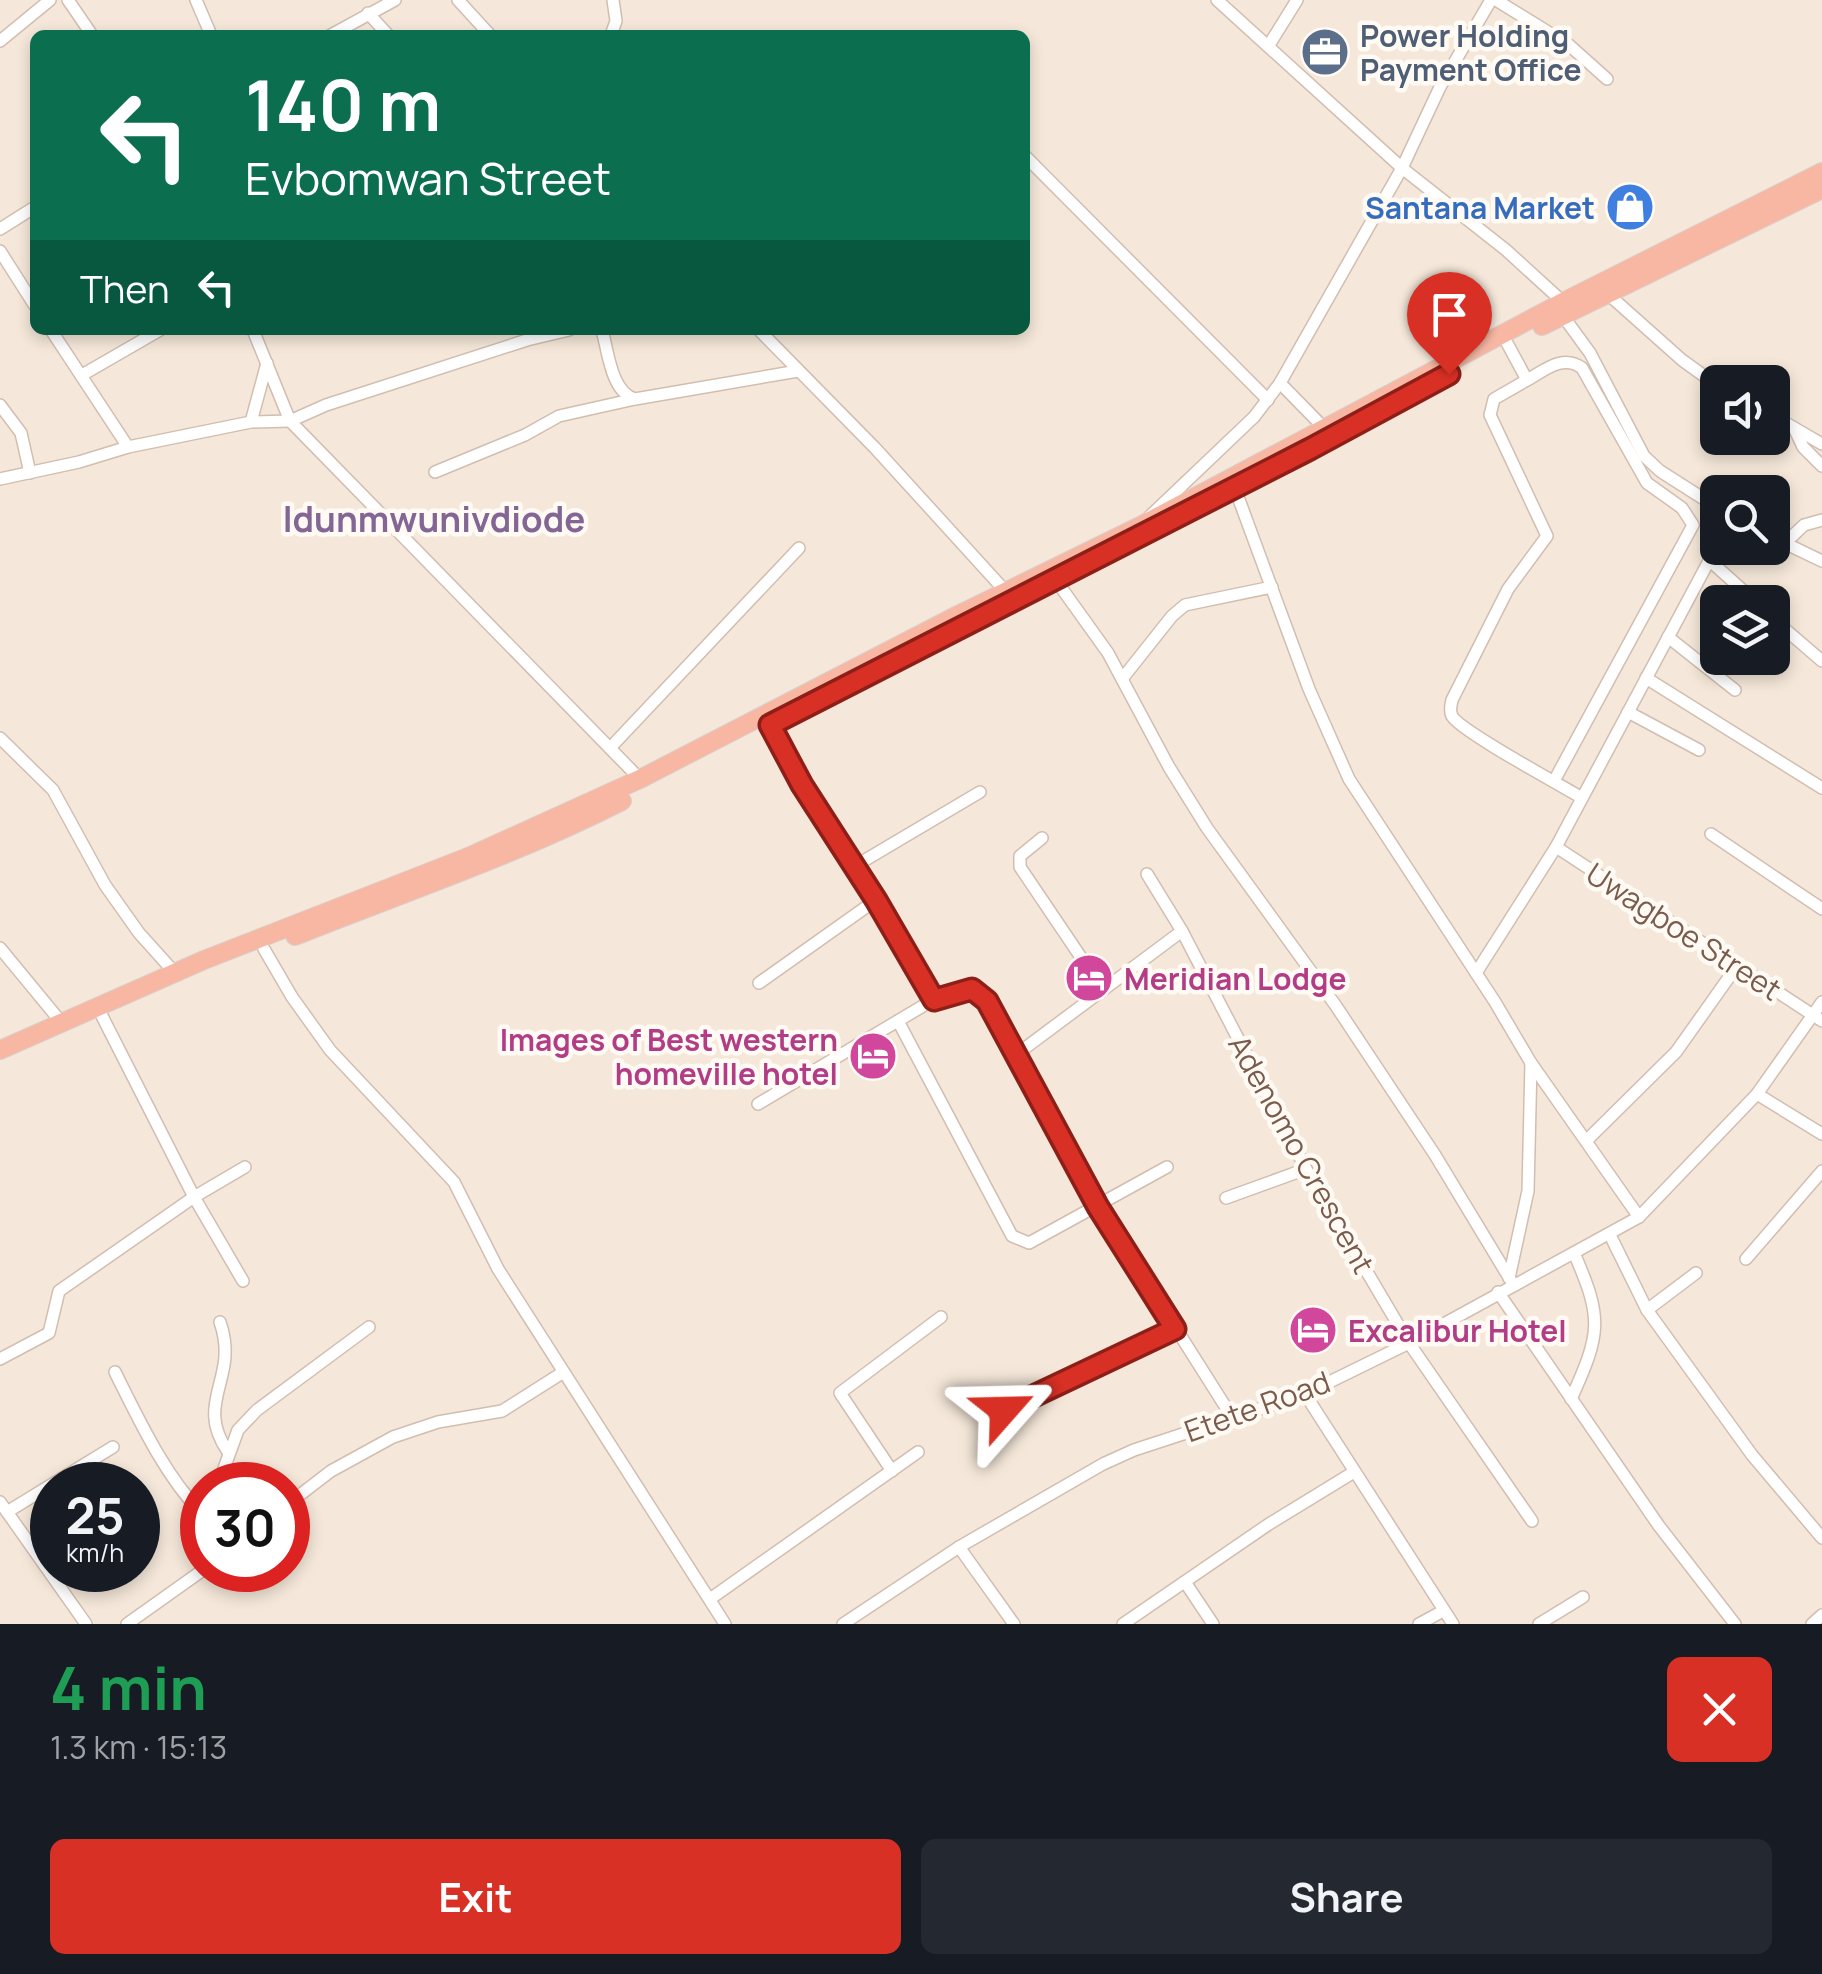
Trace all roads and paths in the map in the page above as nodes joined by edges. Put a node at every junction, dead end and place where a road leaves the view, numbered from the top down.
1 (50, 0) edge
2 (68, 0) edge
3 (196, 0) edge
4 (395, 0) edge
5 (458, 0) edge
6 (613, 0) edge
7 (1217, 0) edge
8 (1297, 0) edge
9 (1494, 0) edge
10 (370, 7) edge
11 (89, 30) edge
12 (208, 30) edge
13 (338, 30) edge
14 (385, 30) edge
15 (485, 30) edge
16 (613, 30) edge
17 (0, 42) edge
18 (1269, 44) junction
19 (1607, 79) dead end
20 (1030, 161) edge
21 (1402, 168) junction
22 (1822, 172) edge
23 (1822, 188) edge
24 (30, 210) edge
25 (0, 229) edge
26 (0, 251) edge
27 (1610, 295) junction
28 (30, 298) edge
29 (1563, 309) junction
30 (54, 335) edge
31 (151, 335) edge
32 (255, 335) edge
33 (548, 335) edge
34 (603, 335) edge
35 (764, 335) edge
36 (1507, 343) junction
37 (267, 363) junction
38 (798, 371) junction
39 (1700, 373) edge
40 (82, 375) junction
41 (1528, 380) junction
42 (1280, 383) junction
43 (634, 399) junction
44 (1268, 400) junction
45 (0, 406) edge
46 (251, 422) junction
47 (290, 422) junction
48 (1790, 426) edge
49 (1794, 428) junction
50 (1326, 430) junction
51 (1822, 444) edge
52 (128, 448) junction
53 (1822, 466) edge
54 (435, 472) dead end
55 (30, 473) junction
56 (0, 479) edge
57 (1234, 486) junction
58 (1700, 497) edge
59 (1822, 520) edge
60 (1144, 524) junction
61 (1790, 538) edge
62 (1790, 545) edge
63 (799, 548) dead end
64 (1822, 561) edge
65 (1706, 565) edge
66 (1715, 565) edge
67 (1055, 579) junction
68 (1737, 585) edge
69 (1272, 587) junction
70 (1007, 593) junction
71 (1790, 633) edge
72 (1668, 637) junction
73 (1822, 661) edge
74 (1646, 678) junction
75 (1122, 679) junction
76 (1734, 690) dead end
77 (1628, 712) junction
78 (770, 725) junction
79 (0, 738) edge
80 (610, 748) junction
81 (1698, 750) dead end
82 (640, 779) junction
83 (1554, 781) junction
84 (1822, 788) edge
85 (980, 792) dead end
86 (1582, 798) junction
87 (1711, 834) dead end
88 (1042, 838) dead end
89 (1556, 847) junction
90 (855, 866) junction
91 (1147, 874) dead end
92 (410, 886) junction
93 (876, 900) junction
94 (1822, 909) edge
95 (1182, 932) junction
96 (0, 948) edge
97 (264, 949) junction
98 (1737, 966) junction
99 (175, 973) junction
100 (1476, 973) junction
101 (759, 983) dead end
102 (1103, 990) junction
103 (934, 1000) junction
104 (1822, 1002) edge
105 (102, 1016) junction
106 (1817, 1018) edge
107 (898, 1021) junction
108 (61, 1022) junction
109 (0, 1050) edge
110 (1017, 1054) junction
111 (0, 1061) edge
112 (1531, 1064) junction
113 (1757, 1094) junction
114 (758, 1104) dead end
115 (1822, 1134) edge
116 (1586, 1141) junction
117 (245, 1167) dead end
118 (1167, 1167) dead end
119 (1306, 1169) junction
120 (1822, 1171) edge
121 (194, 1197) junction
122 (1226, 1198) dead end
123 (1098, 1207) junction
124 (1639, 1217) junction
125 (1610, 1234) junction
126 (1574, 1253) junction
127 (1746, 1259) dead end
128 (1696, 1272) dead end
129 (243, 1281) dead end
130 (1511, 1281) junction
131 (1498, 1292) junction
132 (1647, 1310) junction
133 (941, 1317) dead end
134 (220, 1322) dead end
135 (369, 1327) dead end
136 (1175, 1329) junction
137 (1409, 1343) junction
138 (0, 1359) edge
139 (115, 1372) dead end
140 (562, 1372) junction
141 (1305, 1394) junction
142 (1571, 1399) junction
143 (1004, 1410) dead end
144 (1232, 1417) junction
145 (113, 1447) dead end
146 (228, 1452) junction
147 (918, 1452) dead end
148 (225, 1462) edge
149 (892, 1471) junction
150 (1354, 1472) junction
151 (310, 1487) edge
152 (180, 1489) edge
153 (4, 1507) edge
154 (1532, 1521) dead end
155 (1822, 1538) edge
156 (959, 1546) junction
157 (1185, 1582) junction
158 (180, 1586) edge
159 (1583, 1598) dead end
160 (710, 1599) junction
161 (1444, 1611) junction
162 (859, 1613) junction
163 (1822, 1614) edge
164 (86, 1624) edge
165 (127, 1624) edge
166 (725, 1624) edge
167 (842, 1624) edge
168 (868, 1624) edge
169 (1014, 1624) edge
170 (1123, 1624) edge
171 (1213, 1624) edge
172 (1419, 1624) edge
173 (1453, 1624) edge
174 (1539, 1624) edge
175 (1735, 1624) edge
176 (1812, 1624) edge

1 - 17 street
2 - 11 street
3 - 12 street
4 - 10 street
5 - 15 street
6 - 16 street
7 - 18 street
8 - 18 street
9 - 19 street
9 - 21 street
10 - 13 street
10 - 14 street
18 - 21 street
20 - 44 street
21 - 29 street
21 - 42 street
22 - 29 highway
23 - 27 highway
24 - 25 street
26 - 28 street
27 - 29 highway
27 - 39 street
29 - 36 highway
29 - 50 highway
29 - 58 street
30 - 40 street
31 - 40 street
32 - 37 street
33 - 47 street
34 - 43 street
35 - 38 street
36 - 41 street
36 - 57 highway
37 - 46 street
37 - 47 street
38 - 43 street
38 - 70 street
40 - 52 street
41 - 83 street
41 - 83 street
42 - 44 street
42 - 50 street
43 - 54 street
44 - 60 street
45 - 55 street
46 - 47 street
46 - 52 street
47 - 80 street
48 - 49 street
49 - 51 street
49 - 53 street
50 - 60 highway
52 - 55 street
55 - 56 street
57 - 67 highway
57 - 69 street
59 - 61 street
60 - 70 highway
62 - 64 street
63 - 80 street
65 - 72 street
66 - 68 street
67 - 75 street
67 - 78 highway
69 - 75 street
69 - 100 street
70 - 82 highway
71 - 73 street
72 - 74 street
72 - 76 street
74 - 77 street
74 - 84 street
75 - 130 street
77 - 81 street
77 - 86 street
78 - 90 street
78 - 92 highway
79 - 99 street
80 - 82 street
82 - 92 highway
83 - 86 street
85 - 90 street
86 - 89 street
87 - 94 street
88 - 102 street
89 - 98 street, Uwagboe Street
89 - 100 street
90 - 93 street
91 - 95 street, Adenomo Crescent
92 - 97 highway
92 - 99 highway
93 - 101 street
93 - 103 street
95 - 102 street
95 - 119 street, Adenomo Crescent
96 - 108 street
97 - 105 highway
97 - 140 street
98 - 106 street, Uwagboe Street
98 - 116 street
99 - 108 highway
100 - 112 street
102 - 110 street
103 - 107 street
103 - 110 street
104 - 106 street, Etete Road
105 - 111 highway
105 - 121 street
106 - 113 street, Etete Road
107 - 114 street
107 - 123 street
108 - 109 highway
110 - 123 street
112 - 116 street
112 - 130 street
113 - 115 street
113 - 124 street, Etete Road
116 - 124 street
117 - 121 street
118 - 123 street
119 - 122 street
119 - 137 street, Adenomo Crescent
120 - 127 street
121 - 129 street
121 - 138 street
123 - 136 street
124 - 125 street, Etete Road
125 - 126 street, Etete Road
125 - 132 street
126 - 130 street, Etete Road
126 - 142 street
128 - 132 street
130 - 131 street, Etete Road
131 - 137 street, Etete Road
131 - 142 street
132 - 155 street
133 - 149 street
134 - 146 street
135 - 146 street
136 - 143 street
136 - 144 street
137 - 141 street, Etete Road
137 - 154 street, Adenomo Crescent
139 - 152 street
140 - 151 street
140 - 160 street
141 - 144 street, Etete Road
141 - 150 street
142 - 175 street
144 - 156 street, Etete Road
145 - 153 street
146 - 148 street
147 - 149 street
149 - 160 street
150 - 157 street
150 - 161 street
153 - 164 street
156 - 162 street, Etete Road
156 - 169 street
157 - 170 street
157 - 171 street
158 - 165 street
159 - 174 street
160 - 166 street
161 - 172 street
161 - 173 street
162 - 167 street, Etete Road
162 - 168 street
163 - 176 street

